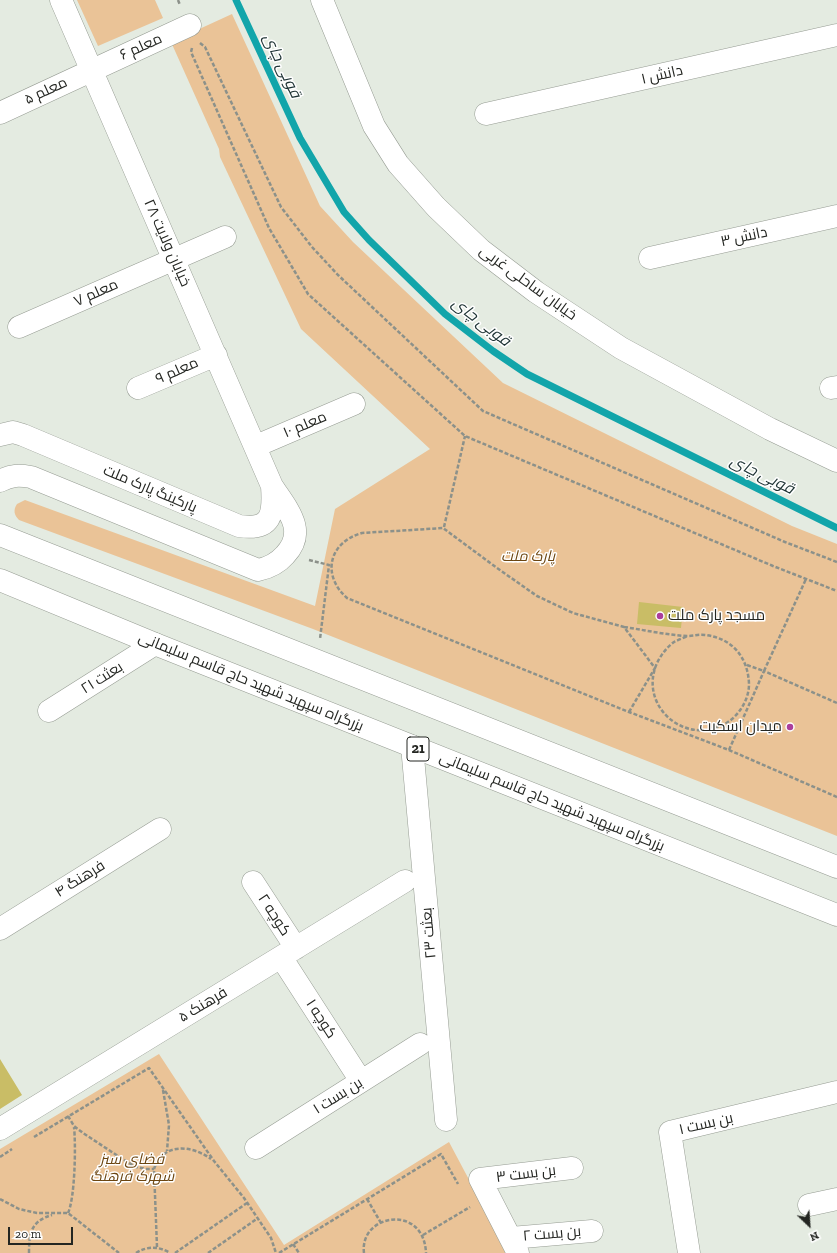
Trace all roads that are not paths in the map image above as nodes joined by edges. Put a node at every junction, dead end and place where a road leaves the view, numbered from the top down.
1 (61, 0) edge
2 (322, 0) edge
3 (837, 35) edge
4 (193, 36) road end
5 (92, 70) junction
6 (0, 112) edge
7 (486, 114) dead end
8 (837, 216) edge
9 (225, 237) dead end
10 (650, 258) dead end
11 (174, 259) junction
12 (19, 327) dead end
13 (216, 355) junction
14 (138, 388) dead end
15 (354, 404) dead end
16 (0, 435) edge
17 (256, 446) junction
18 (837, 461) edge
19 (3, 477) edge
20 (272, 486) junction
21 (2, 535) edge
22 (0, 580) edge
23 (155, 644) junction
24 (49, 711) dead end
25 (412, 746) junction
26 (160, 829) dead end
27 (837, 867) edge
28 (405, 881) dead end
29 (253, 882) dead end
30 (837, 915) edge
31 (0, 929) edge
32 (288, 952) junction
33 (420, 1044) dead end
34 (361, 1081) junction
35 (837, 1092) edge
36 (446, 1120) dead end
37 (0, 1129) edge
38 (256, 1148) dead end
39 (572, 1168) dead end
40 (837, 1199) edge
41 (810, 1205) dead end
42 (592, 1231) dead end
43 (514, 1246) edge
44 (689, 1253) edge

1 - 5 main road, خیابان ولایت ۲۸
2 - 18 main road, خیابان ساحلی غربی
3 - 7 main road, دانش ۱
4 - 5 main road, معلم ۶
5 - 6 main road, معلم ۵
5 - 11 main road, خیابان ولایت ۲۸
8 - 10 main road, دانش ۳
9 - 11 main road, معلم ۷
11 - 12 main road, معلم ۷
11 - 13 main road, خیابان ولایت ۲۸
13 - 14 main road, معلم ۹
13 - 17 main road, خیابان ولایت ۲۸
15 - 17 main road, معلم ۱۰
16 - 20 main road, پارکینگ پارک ملت
17 - 20 main road, خیابان ولایت ۲۸
19 - 20 main road
21 - 27 main road
22 - 23 main road, بزرگراه سپهبد شهید حاج قاسم سلیمانی / 21
23 - 24 main road, بعثت ۲۱
23 - 25 main road, بزرگراه سپهبد شهید حاج قاسم سلیمانی / 21
25 - 30 main road, بزرگراه سپهبد شهید حاج قاسم سلیمانی / 21
25 - 36 main road, بعثت ۲۳
26 - 31 main road, فرهنگ ۴
28 - 32 main road, فرهنک ۵
29 - 32 main road, کوچه ۲
32 - 34 main road, کوچه ۱
32 - 37 main road, فرهنک ۵
33 - 34 main road, بن بست ۱
34 - 38 main road, بن بست ۱
35 - 44 main road, بن بست ۱
39 - 43 main road, بن بست ۳
40 - 41 main road
42 - 43 main road, بن بست ۲

